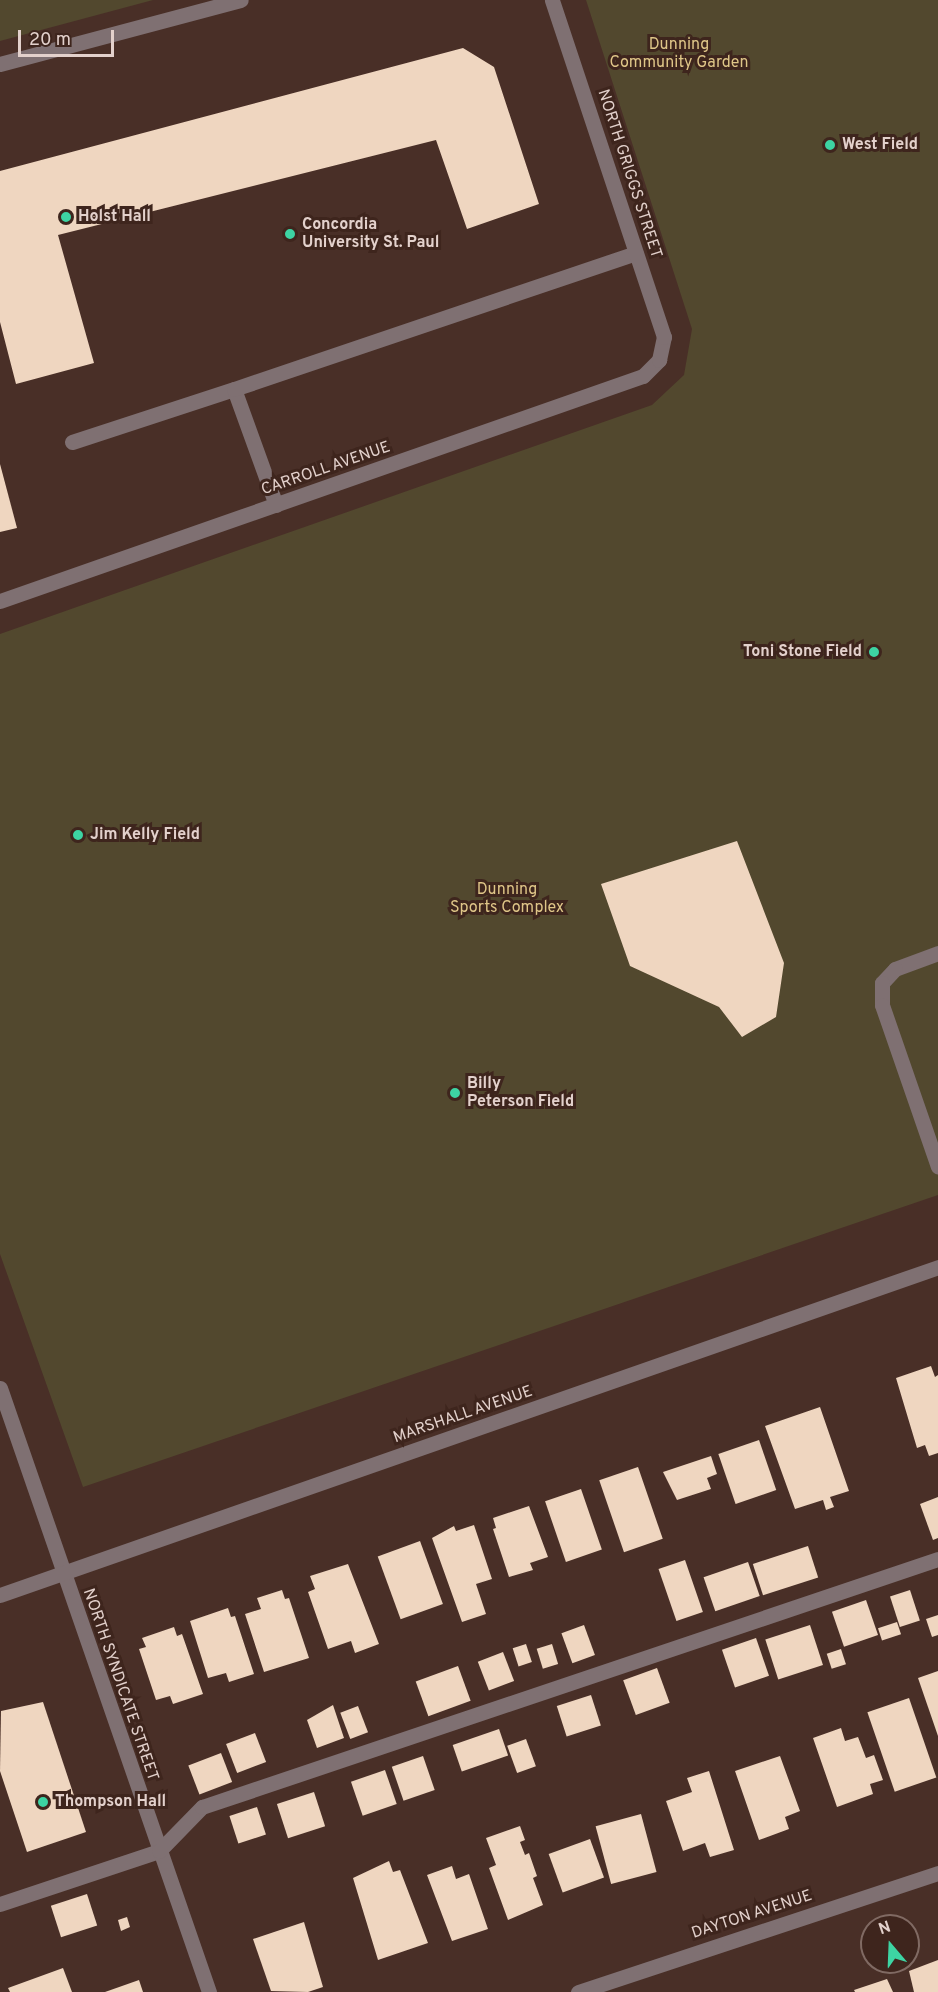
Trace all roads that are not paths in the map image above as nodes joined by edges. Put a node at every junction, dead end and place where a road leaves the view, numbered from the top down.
1 (241, 0) edge
2 (552, 0) edge
3 (0, 64) edge
4 (636, 253) junction
5 (658, 360) joint
6 (234, 389) junction
7 (72, 442) dead end
8 (276, 506) junction
9 (0, 601) edge
10 (938, 953) edge
11 (938, 1167) edge
12 (938, 1267) edge
13 (0, 1388) edge
14 (938, 1559) edge
15 (62, 1574) junction
16 (0, 1595) edge
17 (159, 1851) junction
18 (938, 1873) edge
19 (0, 1904) edge
20 (208, 1992) edge
21 (578, 1992) edge

1 - 3 street
2 - 4 street, NORTH GRIGGS STREET
4 - 5 street, NORTH GRIGGS STREET
4 - 6 street
5 - 8 street, CARROLL AVENUE
6 - 7 street
6 - 8 street
8 - 9 street, CARROLL AVENUE
10 - 11 street
12 - 15 street, MARSHALL AVENUE
13 - 15 street, NORTH SYNDICATE STREET
14 - 17 street
15 - 16 street, MARSHALL AVENUE
15 - 17 street, NORTH SYNDICATE STREET
17 - 19 street
17 - 20 street, NORTH SYNDICATE STREET
18 - 21 street, DAYTON AVENUE

